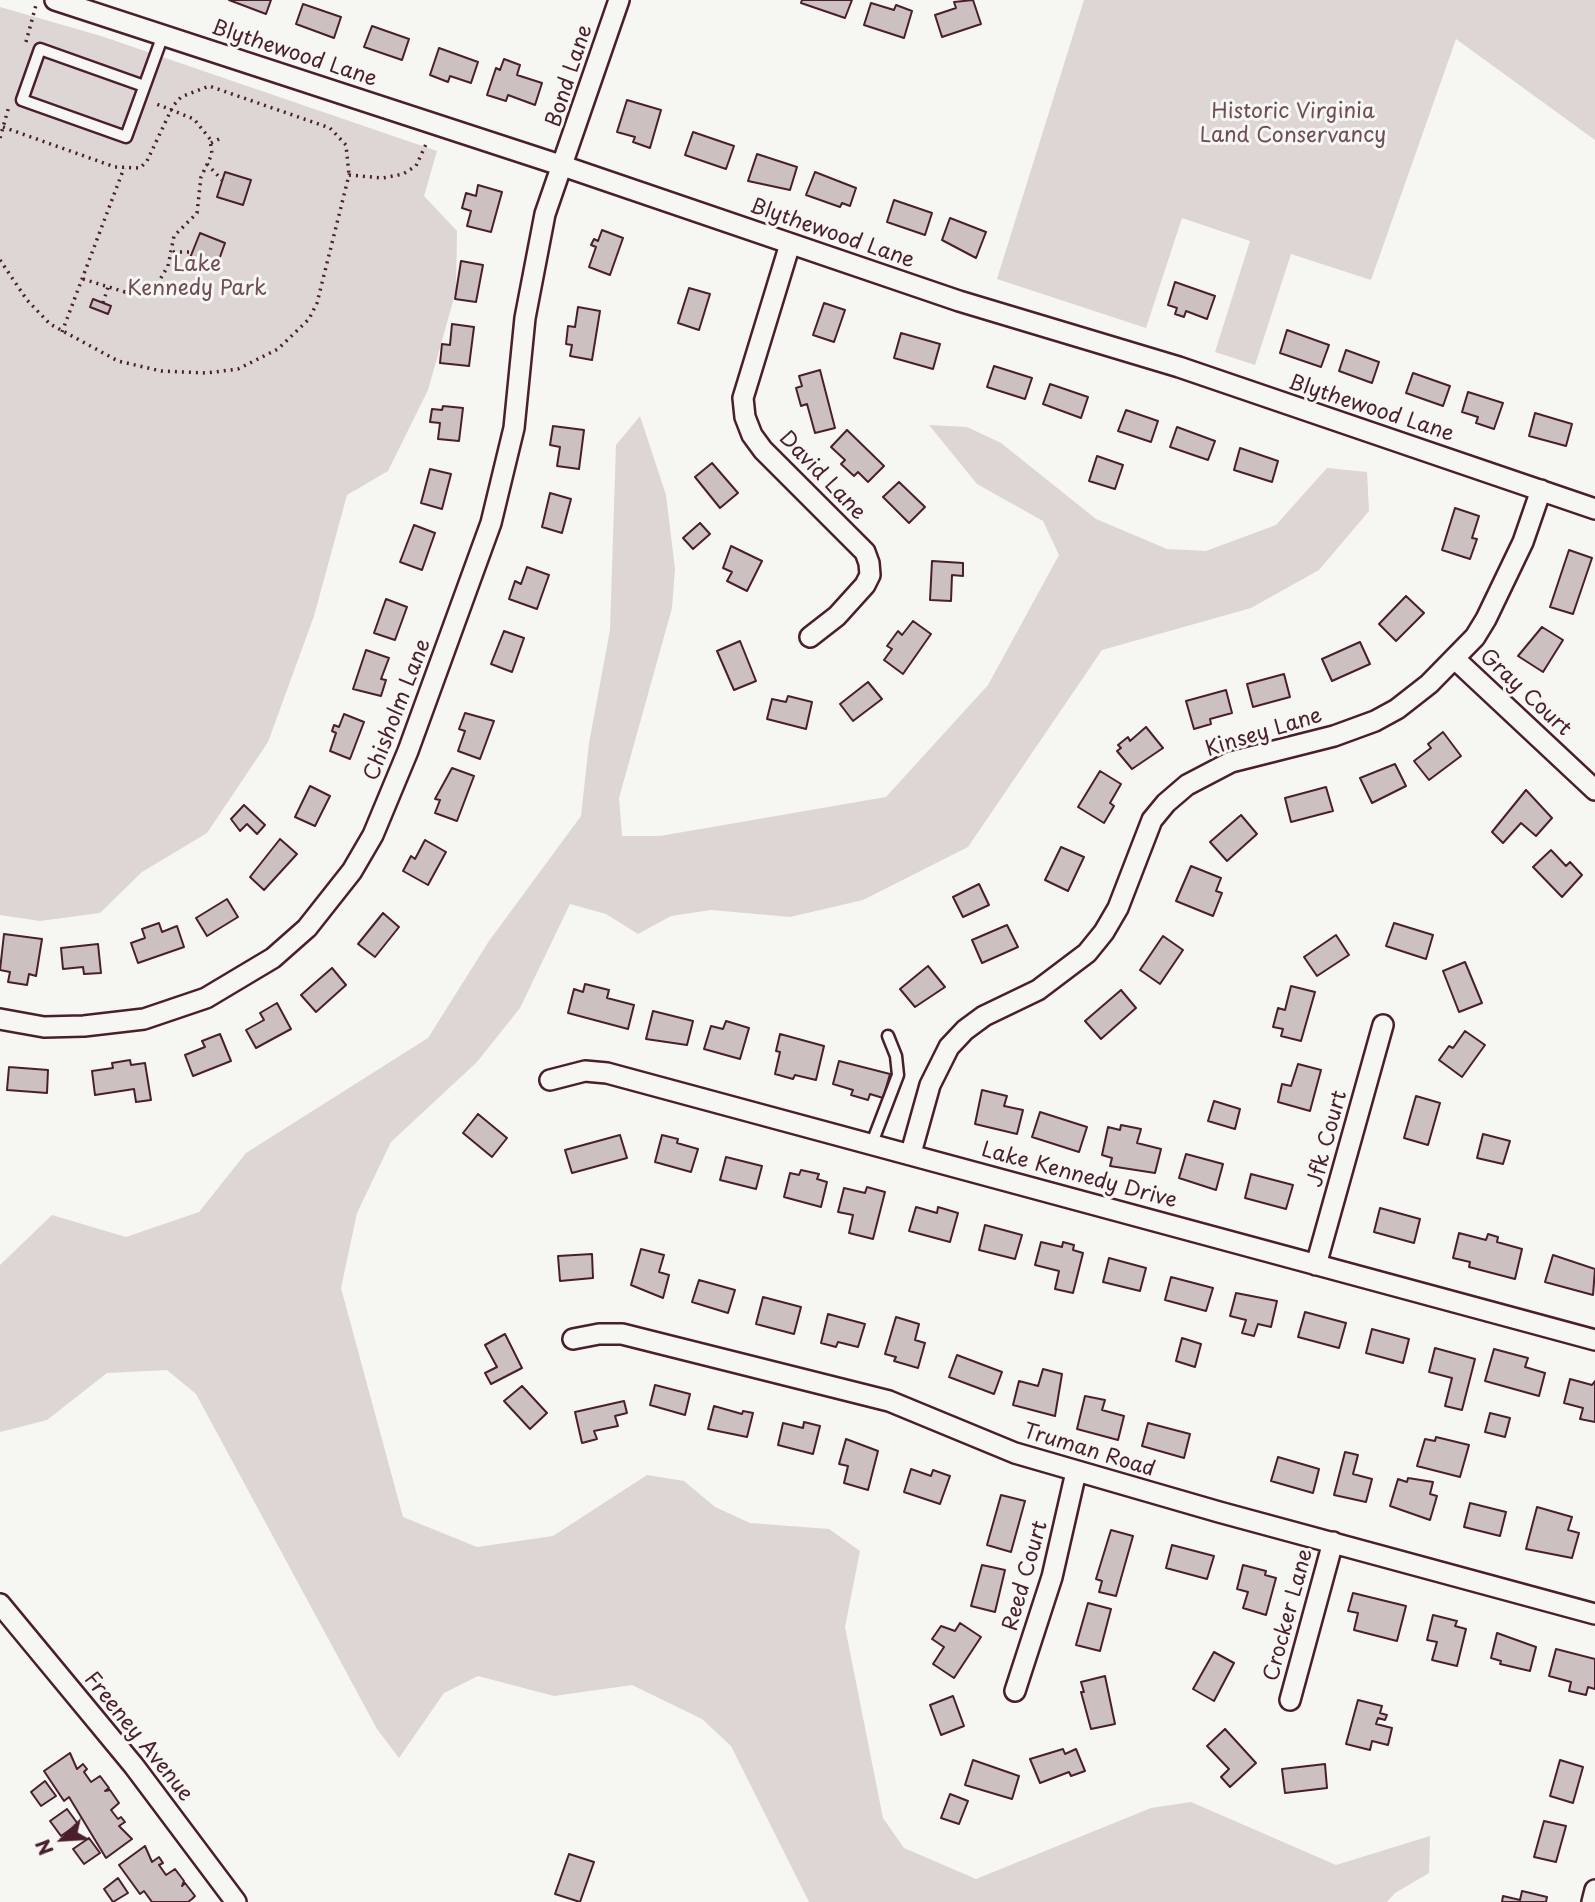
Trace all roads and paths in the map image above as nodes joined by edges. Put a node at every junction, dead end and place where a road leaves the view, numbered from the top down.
1 (55, 0) edge
2 (619, 0) edge
3 (163, 35) junction
4 (145, 86) junction
5 (141, 97) junction
6 (171, 110) junction
7 (435, 124) junction
8 (3, 127) dead end
9 (221, 138) dead end
10 (211, 143) junction
11 (207, 164) junction
12 (563, 166) junction
13 (124, 169) junction
14 (349, 175) junction
15 (222, 180) dead end
16 (790, 244) junction
17 (173, 251) junction
18 (192, 252) dead end
19 (0, 260) edge
20 (83, 279) junction
21 (108, 287) junction
22 (103, 303) dead end
23 (62, 332) junction
24 (1541, 490) junction
25 (1595, 509) edge
26 (810, 637) dead end
27 (1455, 659) junction
28 (1595, 790) edge
29 (0, 1019) edge
30 (1383, 1025) dead end
31 (888, 1036) dead end
32 (550, 1080) dead end
33 (872, 1143) junction
34 (911, 1153) junction
35 (1316, 1265) junction
36 (573, 1339) dead end
37 (1595, 1340) edge
38 (1076, 1472) junction
39 (1333, 1542) junction
40 (0, 1604) edge
41 (1595, 1614) edge
42 (1014, 1691) dead end
43 (1290, 1700) dead end
44 (1595, 1890) edge
45 (236, 1902) edge
46 (1592, 1902) edge

1 - 3 street, Blythewood Lane
2 - 12 street, Bond Lane
3 - 4 lane
3 - 7 street, Blythewood Lane
4 - 5 lane
4 - 5 lane
5 - 6 path
6 - 10 path
6 - 13 path
6 - 14 path
7 - 12 street, Blythewood Lane
7 - 14 path
8 - 13 path
9 - 10 path
10 - 11 path
11 - 15 path
11 - 17 path
12 - 16 street, Blythewood Lane
12 - 29 street, Chisholm Lane
13 - 20 path
14 - 23 path
16 - 24 street, Blythewood Lane
16 - 26 street, David Lane
17 - 18 path
17 - 21 path
19 - 23 path
20 - 21 path
20 - 23 path
21 - 22 path
24 - 25 street, Blythewood Lane
24 - 27 street, Kinsey Lane
27 - 28 street, Gray Court
27 - 34 street, Kinsey Lane
30 - 35 street, Jfk Court
31 - 33 lane
32 - 33 street, Lake Kennedy Drive
33 - 34 street, Lake Kennedy Drive
34 - 35 street, Lake Kennedy Drive
35 - 37 street, Lake Kennedy Drive
36 - 38 street, Truman Road
38 - 39 street, Truman Road
38 - 42 street, Reed Court
39 - 41 street, Truman Road
39 - 43 street, Crocker Lane
40 - 45 street, Freeney Avenue
44 - 46 street

